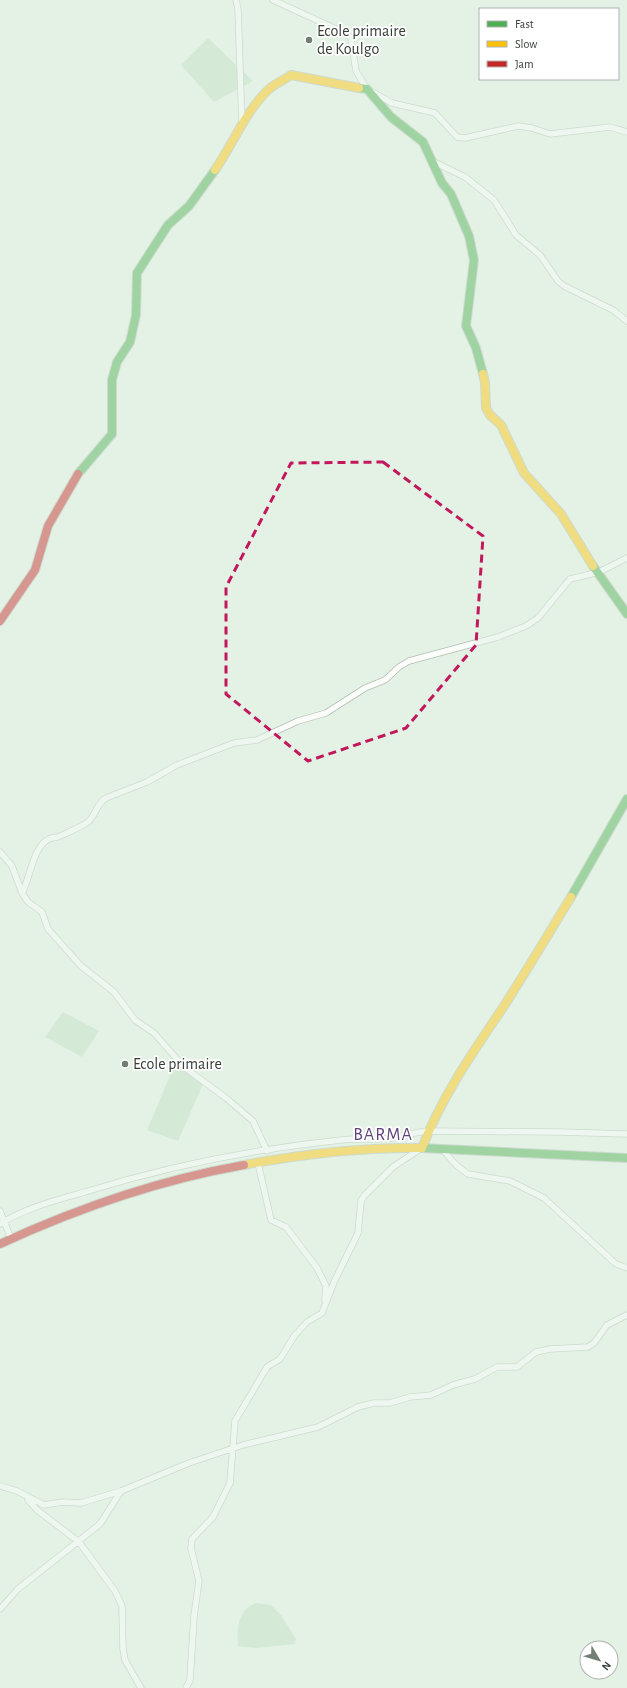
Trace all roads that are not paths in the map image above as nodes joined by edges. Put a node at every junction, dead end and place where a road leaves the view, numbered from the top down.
1 (236, 0) edge
2 (273, 0) edge
3 (367, 89) junction
4 (242, 124) junction
5 (627, 132) edge
6 (432, 161) junction
7 (627, 321) edge
8 (627, 558) edge
9 (599, 572) junction
10 (627, 614) edge
11 (0, 621) edge
12 (627, 799) edge
13 (0, 852) edge
14 (22, 893) junction
15 (428, 1131) junction
16 (627, 1134) edge
17 (422, 1148) junction
18 (442, 1149) junction
19 (268, 1151) junction
20 (627, 1158) edge
21 (258, 1163) junction
22 (0, 1212) edge
23 (2, 1223) edge
24 (11, 1239) junction
25 (0, 1244) edge
26 (627, 1268) edge
27 (325, 1304) junction
28 (627, 1315) edge
29 (232, 1448) junction
30 (0, 1486) edge
31 (121, 1491) junction
32 (24, 1495) junction
33 (79, 1542) junction
34 (0, 1609) edge
35 (141, 1688) edge
36 (186, 1688) edge

1 - 4 street
2 - 3 street
3 - 4 street
3 - 5 street
3 - 6 street
4 - 11 street
6 - 7 street
6 - 9 street
8 - 9 street
9 - 10 street
9 - 14 street
12 - 15 street
13 - 14 street
14 - 19 street
15 - 16 street
15 - 17 street
15 - 19 street
17 - 18 street
17 - 21 street
17 - 27 street
18 - 20 street
18 - 26 street
19 - 23 street
21 - 24 street
21 - 27 street
22 - 23 street
23 - 24 street
24 - 25 street
27 - 29 street
28 - 29 street
29 - 31 street
29 - 36 street
30 - 32 street
31 - 32 street
31 - 33 street
32 - 33 street
33 - 34 street
33 - 35 street

